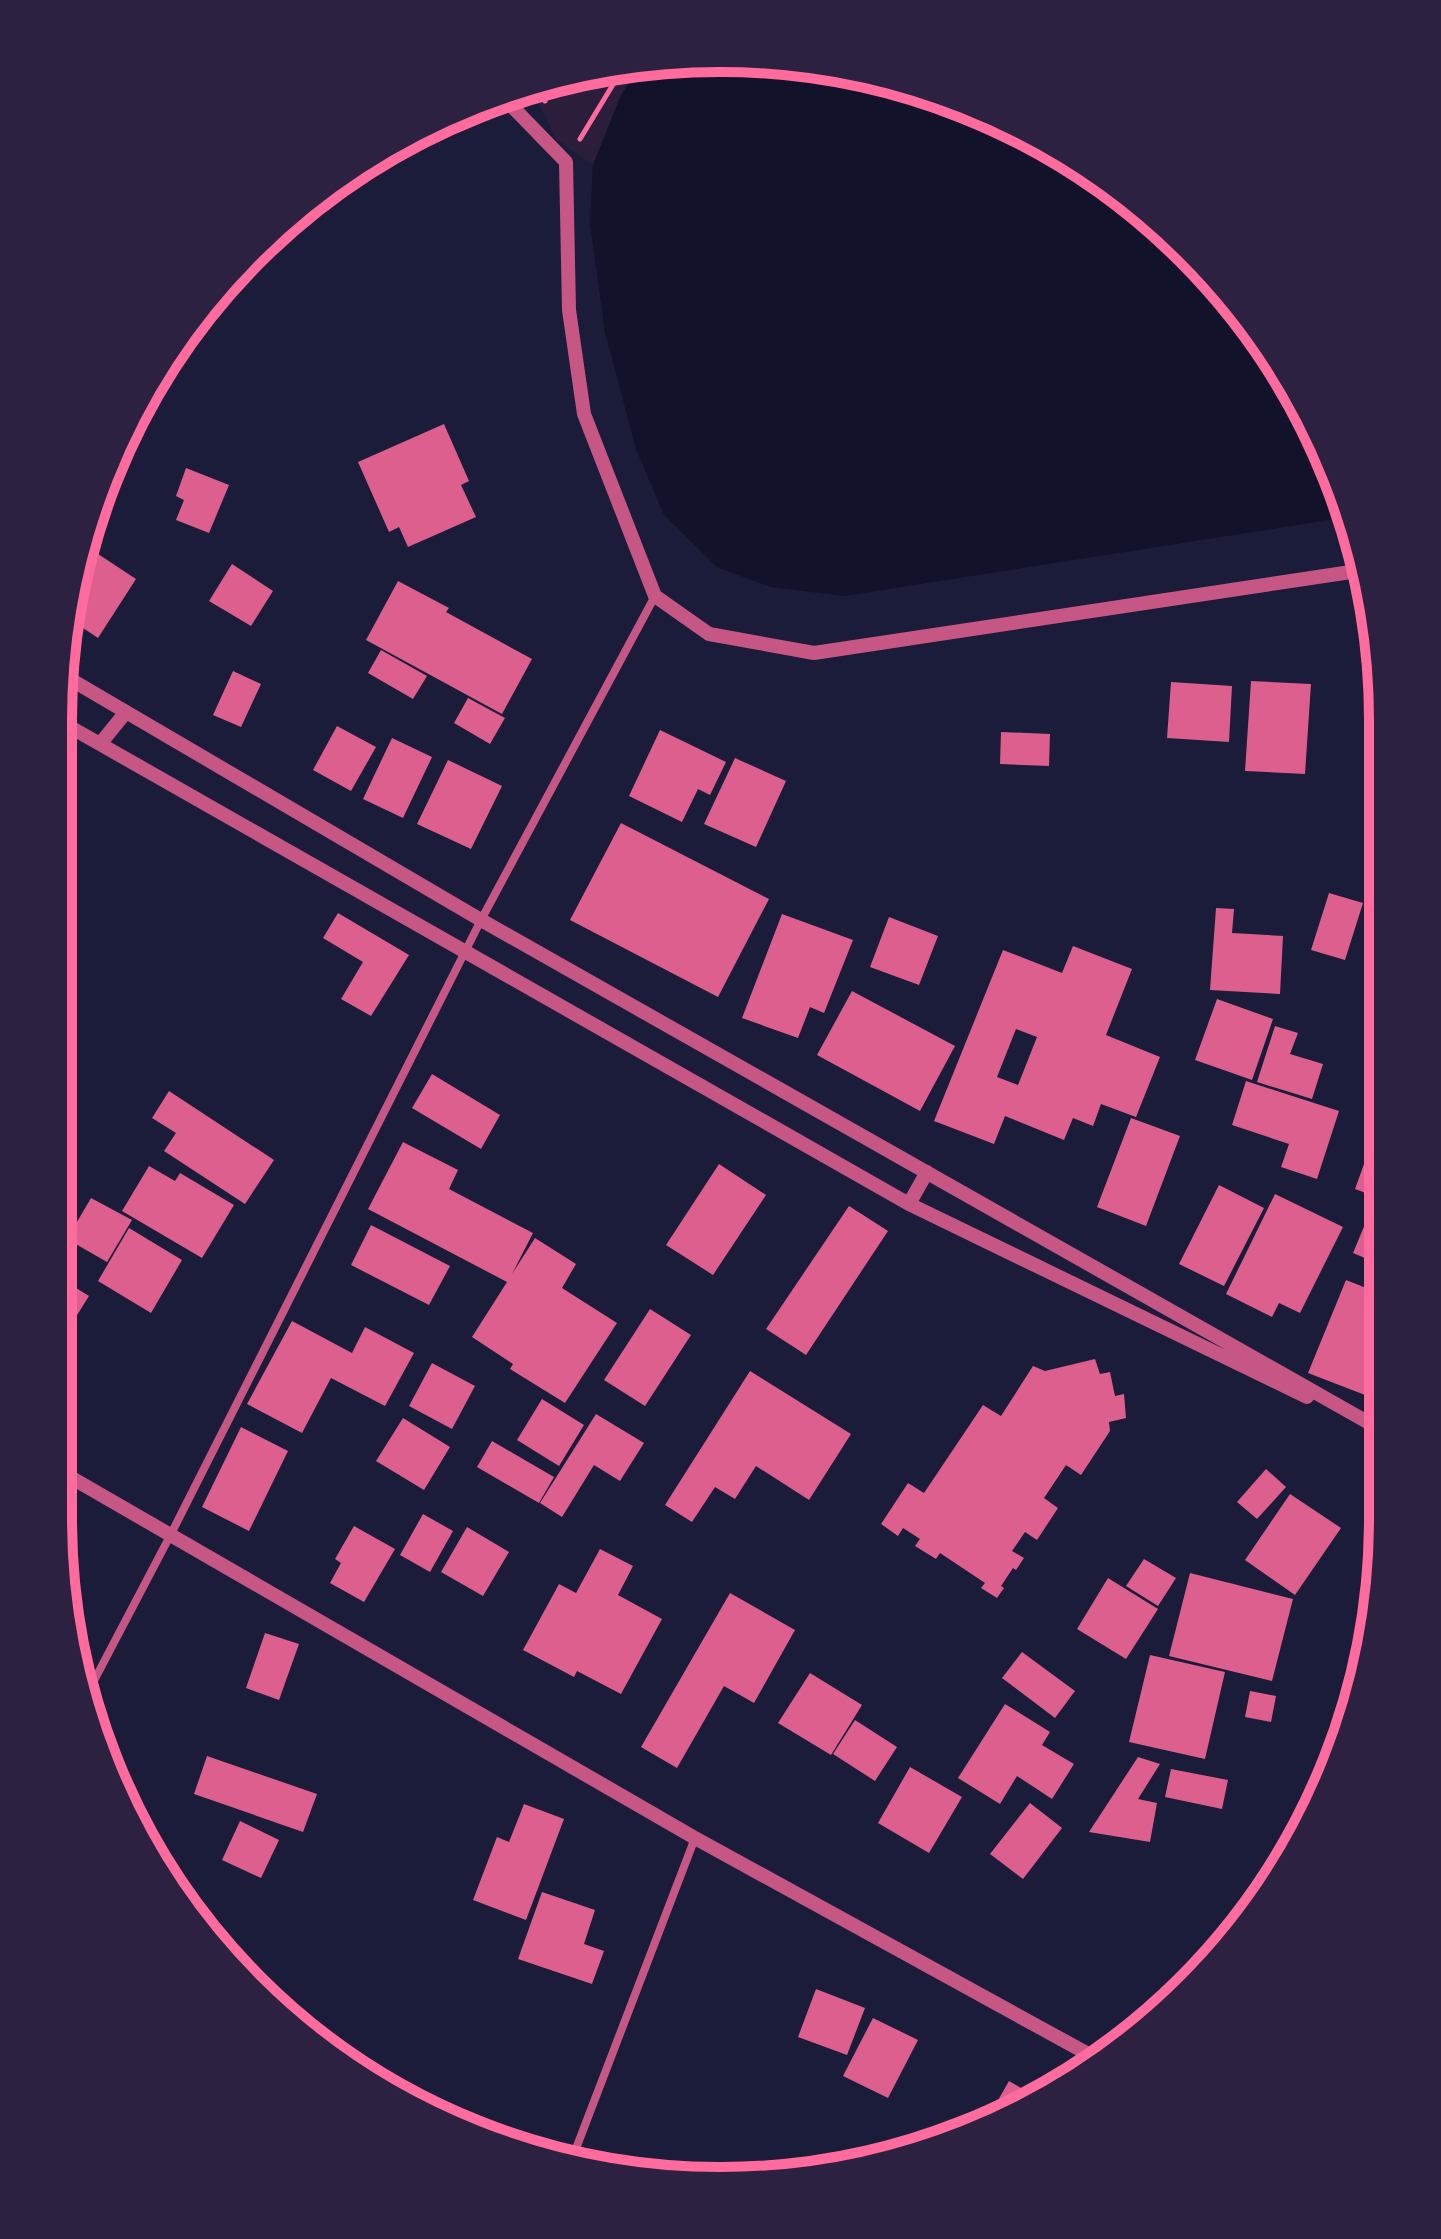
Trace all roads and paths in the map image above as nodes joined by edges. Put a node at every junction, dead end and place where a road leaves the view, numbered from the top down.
1 (615, 81) edge
2 (512, 106) edge
3 (566, 162) junction
4 (1352, 572) edge
5 (655, 596) junction
6 (73, 681) edge
7 (126, 712) junction
8 (72, 728) edge
9 (100, 744) junction
10 (481, 920) junction
11 (466, 951) junction
12 (927, 1172) junction
13 (909, 1204) junction
14 (1369, 1425) edge
15 (1369, 1426) edge
16 (72, 1478) edge
17 (171, 1534) junction
18 (93, 1682) edge
19 (695, 1838) junction
20 (1087, 2053) edge
21 (575, 2150) edge

1 - 3 path
2 - 3 street
3 - 5 street
4 - 5 street
5 - 10 street
6 - 7 street
7 - 9 street
7 - 10 street
8 - 9 street
9 - 11 street
10 - 11 street
10 - 12 street
11 - 13 street
11 - 17 street
12 - 13 street
12 - 14 street
13 - 15 street
16 - 17 street
17 - 18 street
17 - 19 street
19 - 20 street
19 - 21 street

